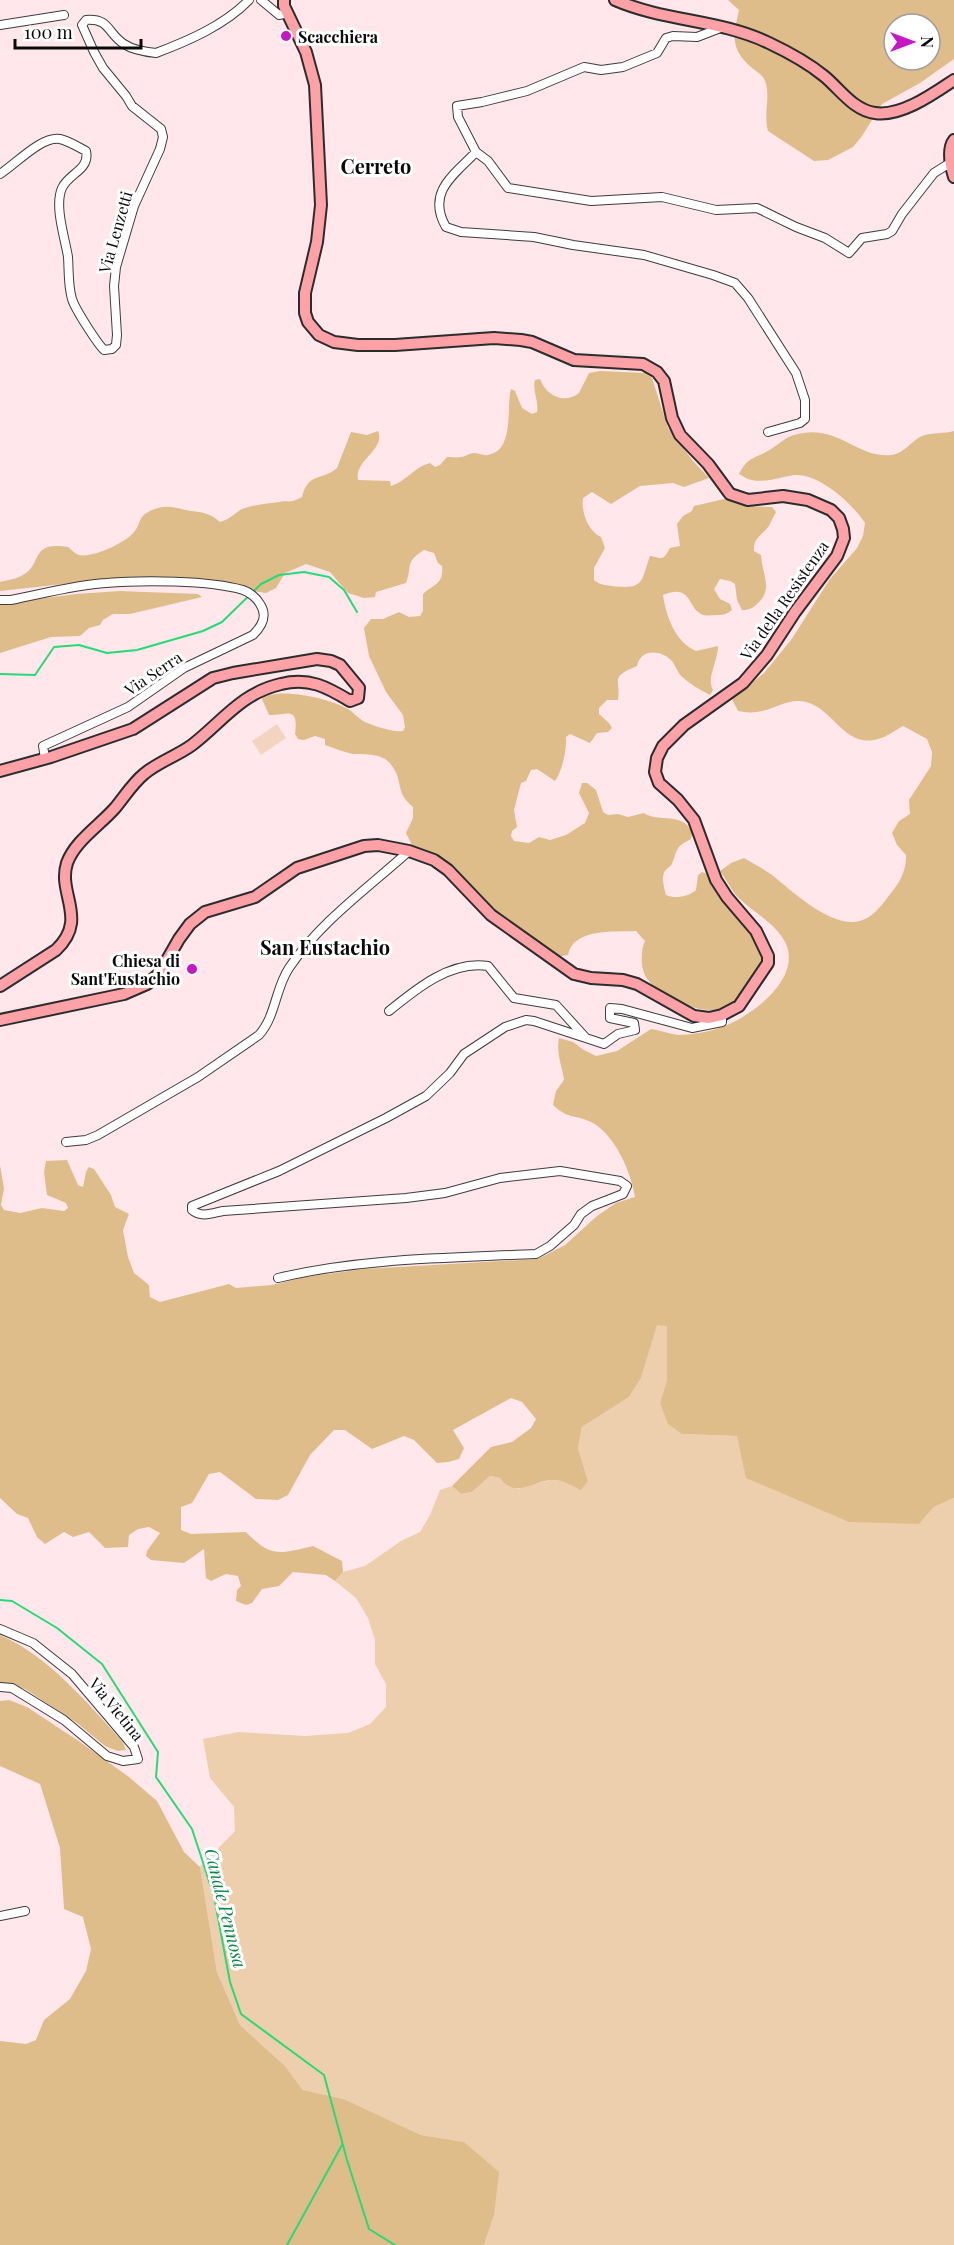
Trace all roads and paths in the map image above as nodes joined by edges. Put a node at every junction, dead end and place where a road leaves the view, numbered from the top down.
1 (249, 0) edge
2 (261, 0) edge
3 (284, 0) edge
4 (615, 0) edge
5 (288, 13) junction
6 (64, 15) dead end
7 (0, 25) edge
8 (724, 27) junction
9 (954, 80) edge
10 (954, 140) edge
11 (477, 152) junction
12 (950, 162) junction
13 (14, 166) junction
14 (0, 174) edge
15 (954, 177) edge
16 (0, 179) edge
17 (768, 432) dead end
18 (0, 600) edge
19 (45, 758) junction
20 (0, 771) edge
21 (409, 851) junction
22 (0, 986) edge
23 (389, 1011) dead end
24 (722, 1015) junction
25 (0, 1020) edge
26 (587, 1039) junction
27 (66, 1142) dead end
28 (278, 1278) dead end
29 (0, 1629) edge
30 (0, 1688) edge
31 (25, 1911) dead end
32 (0, 1916) edge

1 - 13 street, Via Lenzetti
2 - 5 street
3 - 5 street, Via della Resistenza
4 - 8 street
5 - 24 street, Via della Resistenza
6 - 7 street
8 - 9 street
8 - 11 street
10 - 12 street
11 - 12 street
11 - 17 street
12 - 15 street
13 - 14 street, Via Lenzetti
13 - 16 street
18 - 19 street, Via Serra
19 - 20 street
19 - 22 street
21 - 24 street
21 - 25 street
21 - 27 street
23 - 26 street
24 - 26 street
26 - 28 street
29 - 30 street, Via Vietina
31 - 32 street

